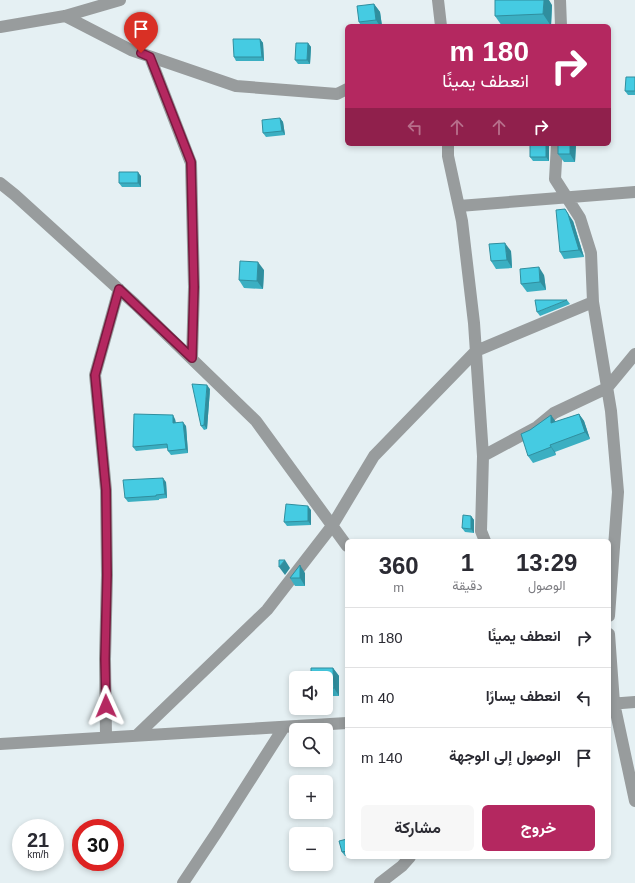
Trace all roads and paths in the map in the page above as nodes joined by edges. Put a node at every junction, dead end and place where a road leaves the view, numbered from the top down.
1 (120, 0) edge
2 (438, 0) edge
3 (560, 0) edge
4 (65, 16) junction
5 (441, 24) edge
6 (561, 24) edge
7 (0, 27) edge
8 (150, 57) junction
9 (345, 90) edge
10 (448, 146) edge
11 (557, 146) edge
12 (0, 183) edge
13 (635, 192) edge
14 (567, 198) junction
15 (459, 206) junction
16 (119, 289) junction
17 (593, 302) junction
18 (476, 351) junction
19 (635, 354) edge
20 (192, 358) junction
21 (607, 388) junction
22 (482, 456) junction
23 (332, 526) junction
24 (484, 539) edge
25 (345, 543) edge
26 (611, 588) edge
27 (635, 702) edge
28 (611, 703) edge
29 (345, 723) edge
30 (284, 727) junction
31 (137, 736) junction
32 (106, 737) junction
33 (0, 744) edge
34 (635, 801) edge
35 (408, 859) edge
36 (183, 883) edge
37 (380, 883) edge

1 - 4 street
2 - 5 street
3 - 6 street
4 - 7 street
4 - 8 street
8 - 9 street
8 - 20 street
10 - 15 street
11 - 14 street
12 - 16 street
13 - 14 street
14 - 15 street
14 - 17 street
15 - 18 street
16 - 20 street
16 - 32 street
17 - 18 street
17 - 21 street
18 - 22 street
18 - 23 street
19 - 21 street
20 - 23 street
21 - 22 street
21 - 26 street
22 - 24 street
23 - 25 street
23 - 31 street
27 - 28 street
28 - 34 street
29 - 30 street
30 - 31 street
30 - 36 street
31 - 32 street
32 - 33 street
35 - 37 street

